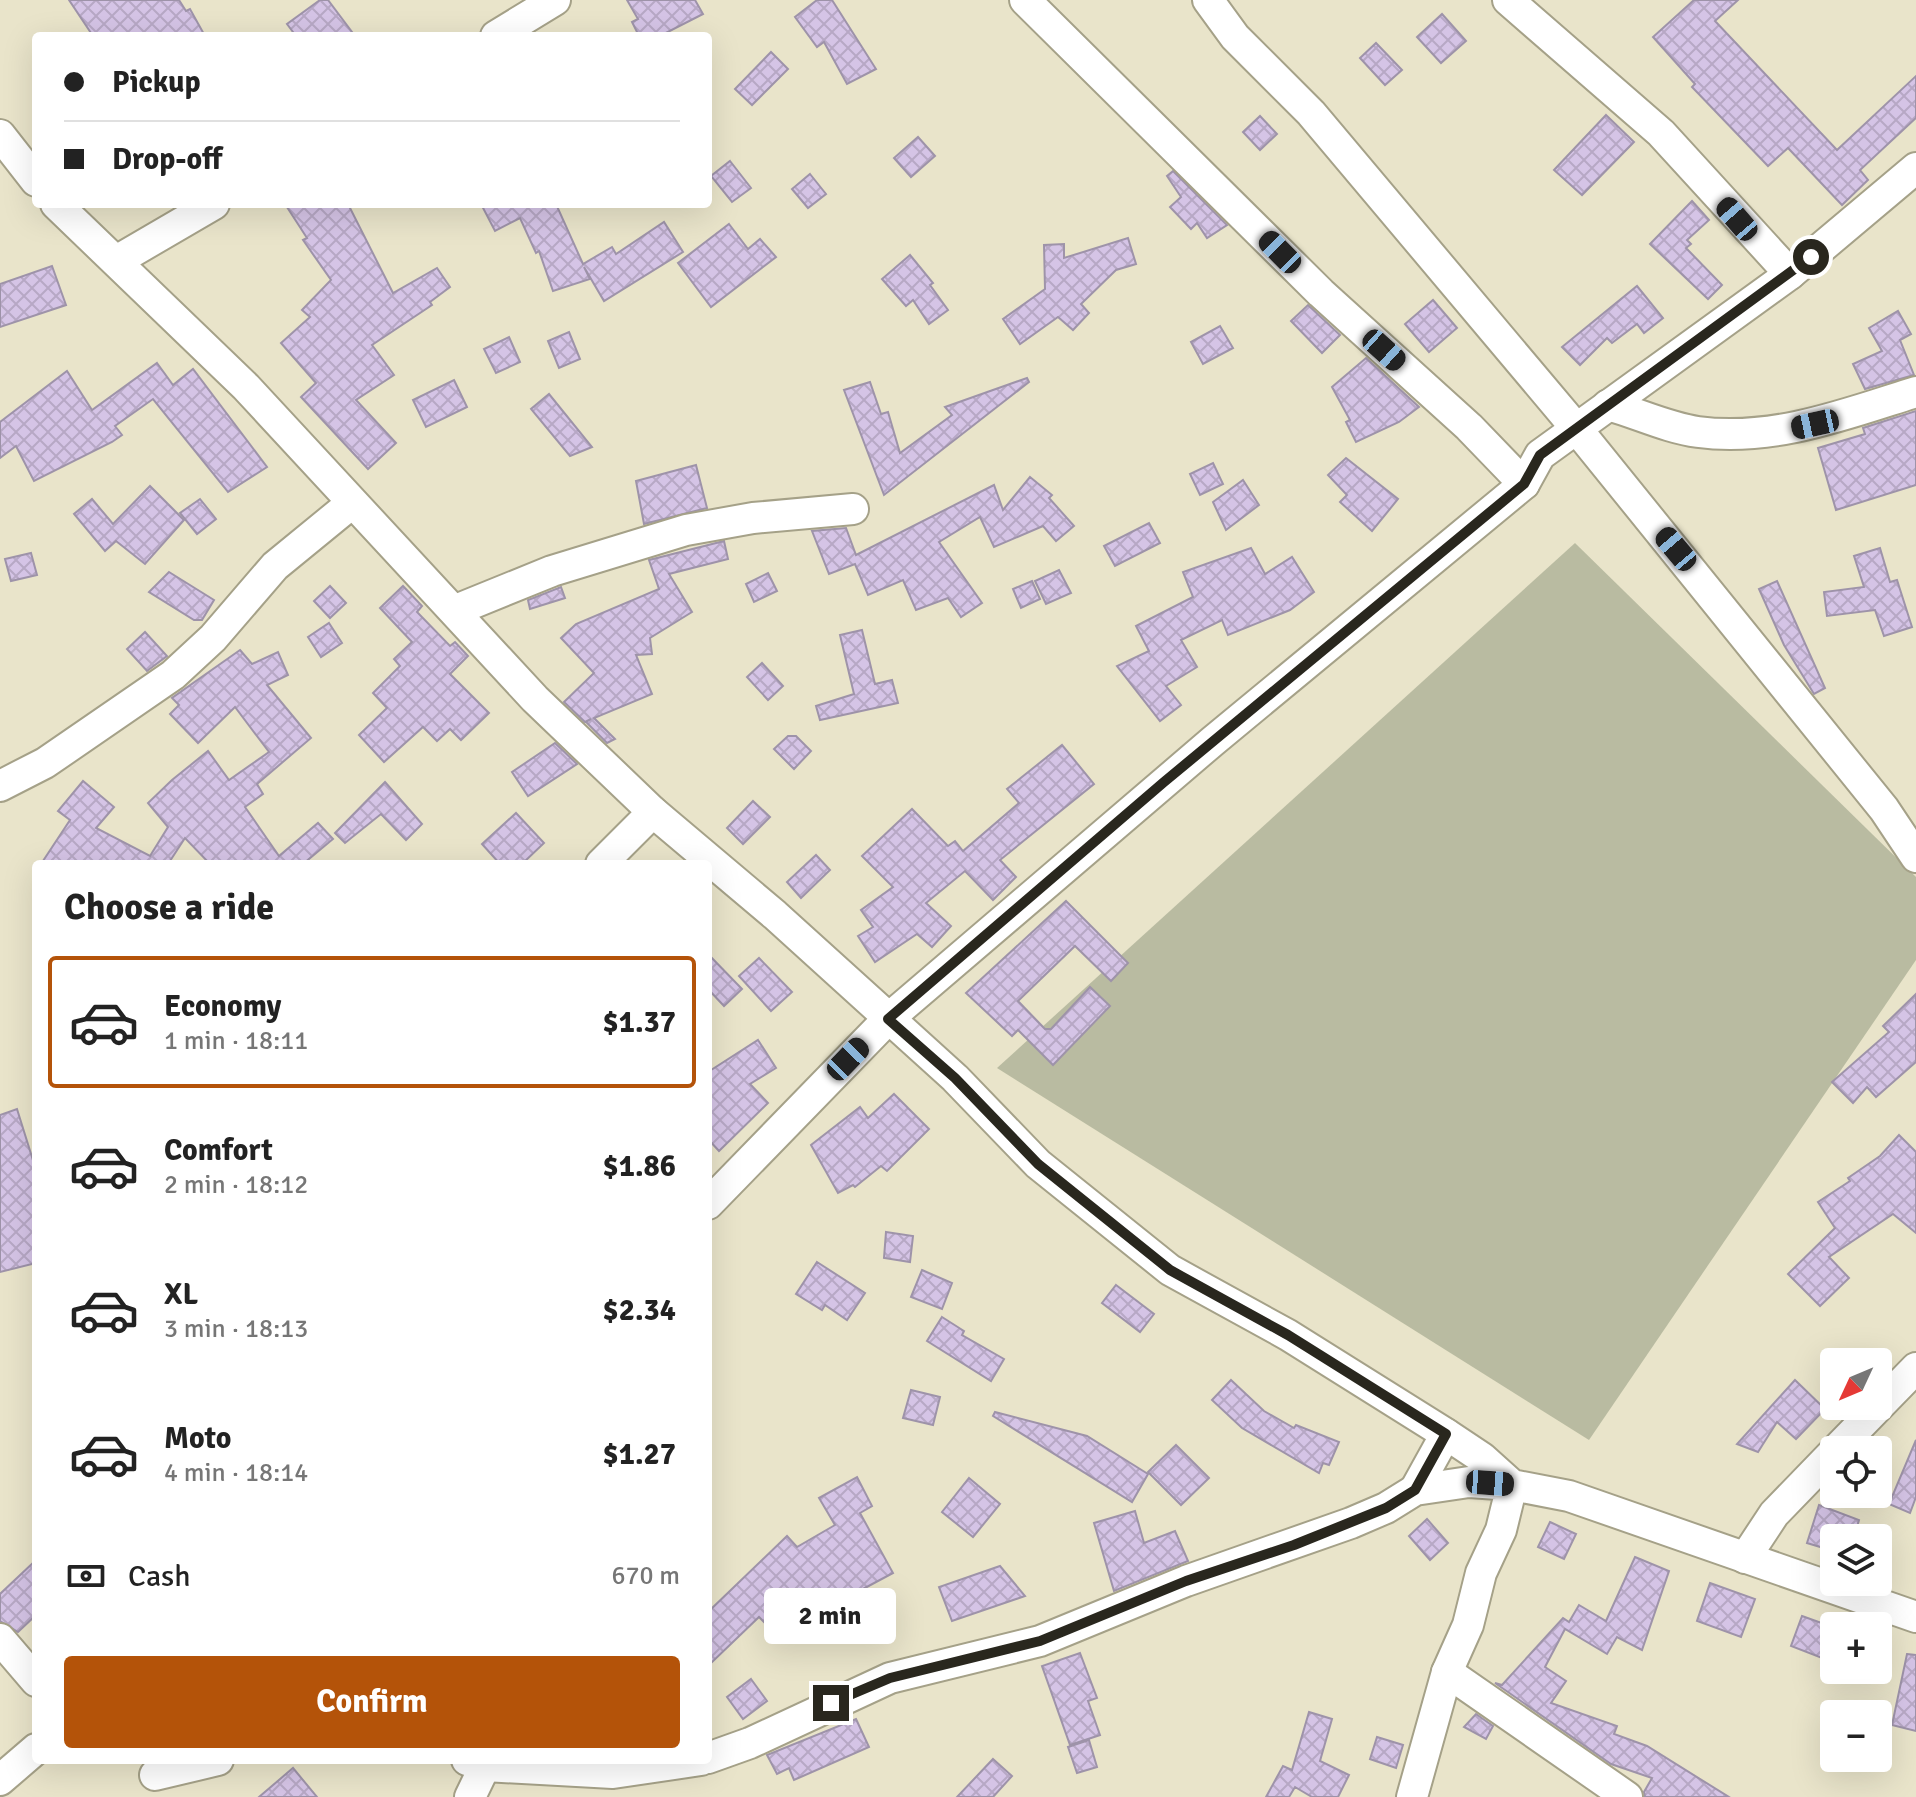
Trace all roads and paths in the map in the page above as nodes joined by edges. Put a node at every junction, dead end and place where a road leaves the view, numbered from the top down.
1 (555, 0) edge
2 (1025, 0) edge
3 (1208, 0) edge
4 (1508, 0) edge
5 (503, 32) edge
6 (0, 135) edge
7 (1916, 168) edge
8 (32, 176) edge
9 (60, 208) edge
10 (207, 208) edge
11 (118, 260) junction
12 (1790, 274) junction
13 (1916, 392) edge
14 (1608, 405) junction
15 (1576, 428) junction
16 (1524, 484) junction
17 (352, 503) junction
18 (853, 509) dead end
19 (456, 610) junction
20 (0, 786) edge
21 (653, 812) junction
22 (1916, 857) edge
23 (605, 860) edge
24 (710, 860) edge
25 (712, 862) edge
26 (888, 1019) junction
27 (712, 1200) edge
28 (1916, 1368) edge
29 (1446, 1434) junction
30 (1850, 1436) edge
31 (1820, 1466) edge
32 (1512, 1485) junction
33 (1415, 1490) junction
34 (1745, 1558) junction
35 (1916, 1617) edge
36 (0, 1639) edge
37 (1447, 1672) junction
38 (32, 1676) edge
39 (32, 1752) edge
40 (712, 1757) edge
41 (203, 1764) edge
42 (476, 1764) edge
43 (490, 1764) edge
44 (674, 1764) edge
45 (154, 1777) edge
46 (0, 1780) edge
47 (470, 1797) edge
48 (1412, 1797) edge
49 (1627, 1797) edge

1 - 5 street
2 - 16 street
3 - 15 street
4 - 12 street
6 - 8 street
7 - 12 street
9 - 11 street
10 - 11 street
11 - 17 street
12 - 14 street
13 - 14 street
14 - 15 street
15 - 16 street
15 - 22 street
16 - 26 street
17 - 19 street
17 - 20 street
18 - 19 street
19 - 21 street
21 - 23 street
21 - 24 street
25 - 26 street
26 - 27 street
26 - 29 street
28 - 30 street
29 - 32 street
29 - 33 street
31 - 34 street
32 - 33 street
32 - 34 street
32 - 37 street
33 - 40 street
34 - 35 street
36 - 38 street
37 - 48 street
37 - 49 street
39 - 46 street
41 - 45 street
42 - 47 street
43 - 44 street

